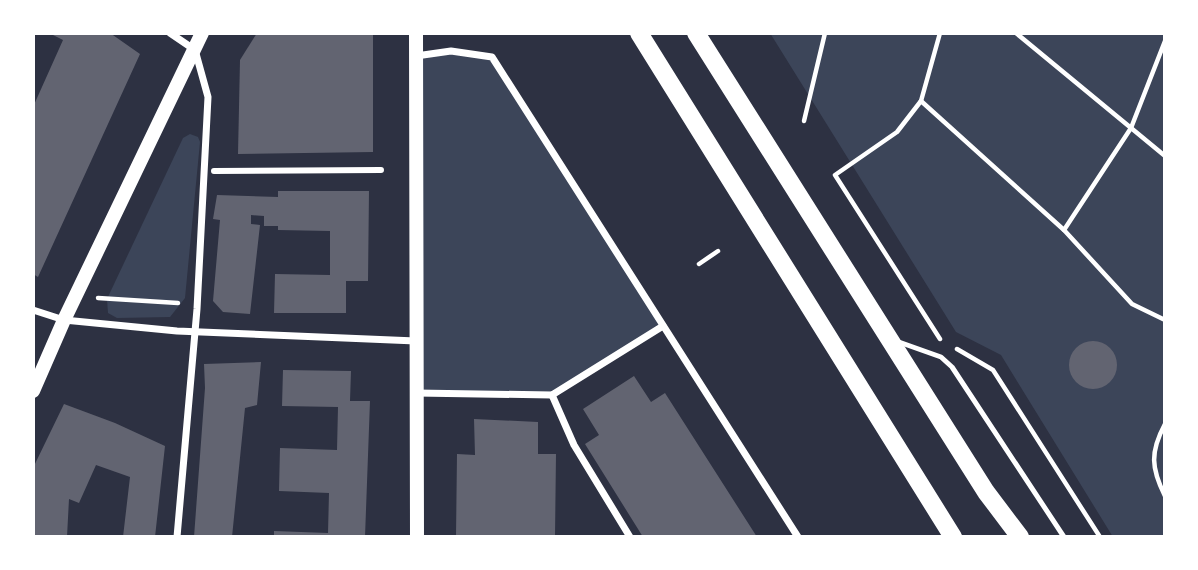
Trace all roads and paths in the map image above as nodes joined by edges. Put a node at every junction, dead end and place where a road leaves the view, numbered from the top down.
1 (170, 33) edge
2 (202, 33) edge
3 (416, 33) edge
4 (639, 33) edge
5 (696, 33) edge
6 (825, 33) edge
7 (940, 33) edge
8 (1016, 33) edge
9 (1165, 41) edge
10 (195, 50) junction
11 (416, 56) junction
12 (921, 101) junction
13 (804, 121) dead end
14 (1131, 128) junction
15 (1165, 156) edge
16 (381, 170) dead end
17 (214, 171) dead end
18 (1064, 230) junction
19 (718, 251) dead end
20 (699, 264) dead end
21 (98, 298) dead end
22 (178, 303) dead end
23 (33, 310) edge
24 (64, 320) junction
25 (1165, 320) edge
26 (663, 326) junction
27 (195, 332) junction
28 (891, 339) junction
29 (415, 341) junction
30 (33, 391) edge
31 (415, 393) junction
32 (552, 395) junction
33 (1165, 424) edge
34 (986, 492) junction
35 (1165, 496) edge
36 (177, 537) edge
37 (417, 537) edge
38 (630, 537) edge
39 (798, 537) edge
40 (953, 537) edge
41 (1009, 537) edge
42 (1020, 537) edge
43 (1064, 537) edge
44 (1100, 537) edge

1 - 10 street
2 - 10 main road
3 - 11 main road
4 - 40 main road
5 - 28 main road
6 - 13 path
7 - 12 path
8 - 14 path
9 - 14 path
10 - 24 main road
10 - 27 street
11 - 26 street
11 - 29 main road
12 - 18 path
12 - 44 path
14 - 15 path
14 - 18 path
16 - 17 street
18 - 25 path
19 - 20 path
21 - 22 path
23 - 24 street
24 - 27 street
24 - 30 main road
26 - 32 street
26 - 39 street
27 - 29 street
27 - 36 street
28 - 34 main road
28 - 43 lane
29 - 31 main road
31 - 32 street
31 - 37 main road
32 - 38 street
33 - 35 path
34 - 41 street
34 - 42 main road

